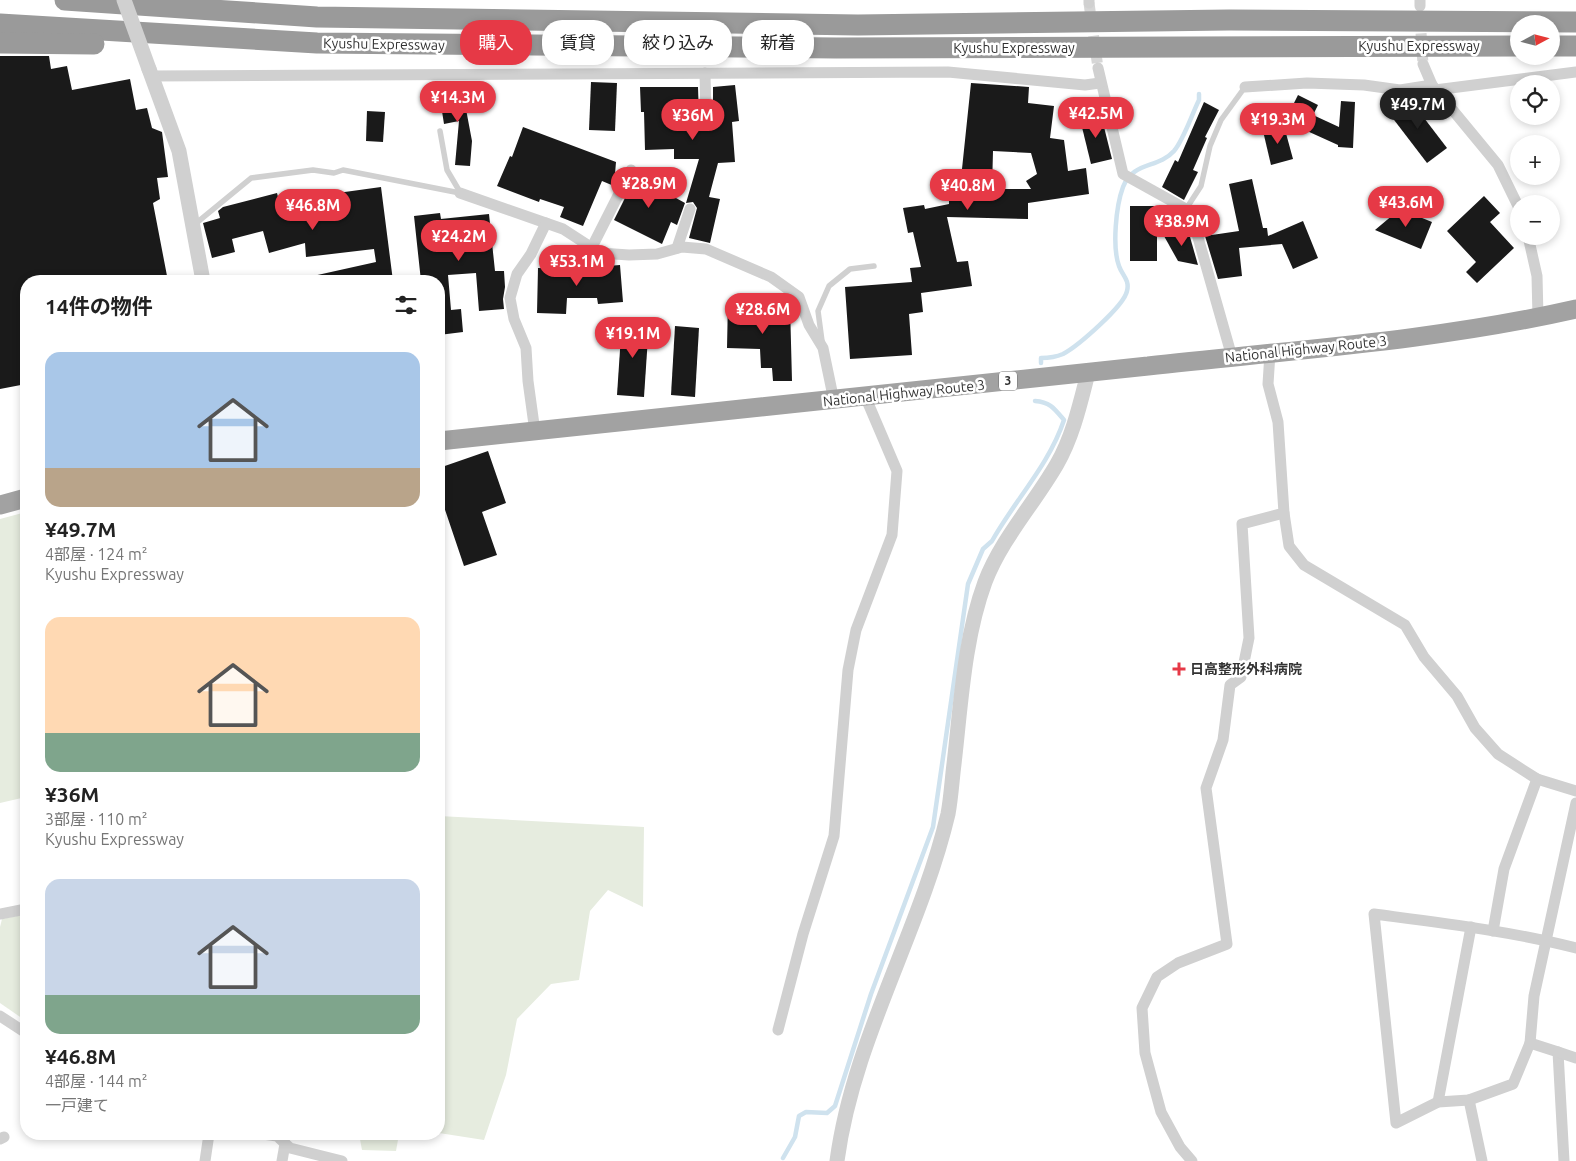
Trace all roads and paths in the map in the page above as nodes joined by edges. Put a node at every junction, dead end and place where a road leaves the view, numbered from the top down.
1 (65, 0) edge
2 (124, 0) edge
3 (1576, 22) edge
4 (0, 24) edge
5 (0, 43) edge
6 (317, 43) junction
7 (1510, 46) edge
8 (1560, 46) edge
9 (1576, 46) edge
10 (1423, 64) tunnel mouth
11 (1098, 68) tunnel mouth
12 (150, 72) junction
13 (1576, 72) edge
14 (705, 73) junction
15 (1100, 83) junction
16 (1245, 87) joint
17 (1434, 88) junction
18 (706, 118) dead end
19 (440, 131) dead end
20 (631, 170) dead end
21 (460, 193) junction
22 (1513, 195) edge
23 (690, 209) dead end
24 (1186, 209) junction
25 (546, 223) junction
26 (193, 225) junction
27 (1530, 245) edge
28 (592, 247) junction
29 (677, 248) junction
30 (874, 266) dead end
31 (202, 275) edge
32 (1576, 309) edge
33 (1538, 317) junction
34 (824, 350) junction
35 (1270, 353) junction
36 (1232, 356) junction
37 (1088, 373) junction
38 (865, 396) junction
39 (834, 401) junction
40 (535, 432) junction
41 (445, 440) edge
42 (20, 500) edge
43 (0, 505) edge
44 (1284, 513) junction
45 (1537, 779) junction
46 (1576, 791) edge
47 (1576, 803) edge
48 (20, 910) edge
49 (0, 914) edge
50 (1471, 927) junction
51 (1493, 931) junction
52 (1547, 940) junction
53 (1576, 948) edge
54 (0, 1016) edge
55 (20, 1029) edge
56 (778, 1030) dead end
57 (1530, 1043) junction
58 (1558, 1052) junction
59 (1576, 1058) edge
60 (1469, 1100) junction
61 (1438, 1102) junction
62 (208, 1140) edge
63 (281, 1140) edge
64 (285, 1144) junction
65 (205, 1161) edge
66 (282, 1161) edge
67 (342, 1161) edge
68 (837, 1161) edge
69 (1192, 1161) edge
70 (1482, 1161) edge
71 (1564, 1161) edge

1 - 3 highway, Kyushu Expressway
2 - 12 street, bridge
4 - 6 highway, Kyushu Expressway
5 - 6 highway
6 - 7 highway, Kyushu Expressway
8 - 9 highway
10 - 17 street
11 - 15 street
12 - 14 street
12 - 26 street
13 - 17 street
14 - 15 street
14 - 18 street
15 - 24 street
16 - 17 street
16 - 24 lane
17 - 22 street
19 - 21 lane
20 - 28 street
21 - 25 street
21 - 26 lane
23 - 29 street
24 - 36 street
25 - 28 street
25 - 40 street
26 - 31 street
27 - 33 street
28 - 29 street
29 - 34 street
30 - 34 lane
32 - 33 highway, National Highway Route 3 / 3
33 - 35 highway, National Highway Route 3 / 3
34 - 39 street
35 - 36 highway, National Highway Route 3 / 3
35 - 44 street
36 - 37 highway, National Highway Route 3 / 3
37 - 38 highway, National Highway Route 3 / 3
37 - 68 street
38 - 39 highway, National Highway Route 3 / 3
38 - 56 street
39 - 40 highway, National Highway Route 3 / 3
40 - 41 highway, National Highway Route 3 / 3
42 - 43 highway
44 - 45 street
44 - 69 street
45 - 46 street
45 - 51 street
47 - 52 street
48 - 49 street
50 - 51 street
50 - 61 street
50 - 61 street
51 - 52 street
52 - 53 street
52 - 57 street
54 - 55 street
57 - 58 street
57 - 60 street
58 - 59 street
58 - 71 street
60 - 61 street
60 - 70 street
62 - 65 street
63 - 64 street
64 - 66 street
64 - 67 street

